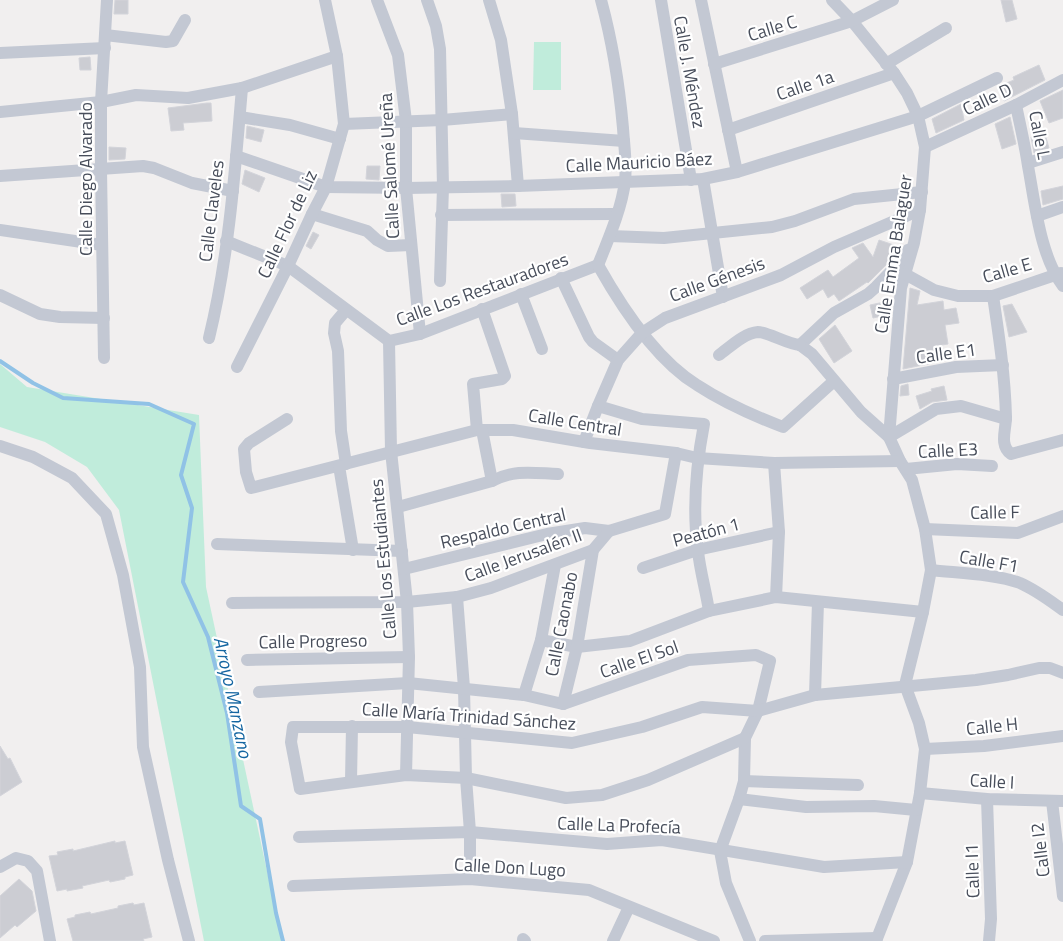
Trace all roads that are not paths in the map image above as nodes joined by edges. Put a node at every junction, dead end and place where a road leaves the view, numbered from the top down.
1 (107, 0) edge
2 (325, 0) edge
3 (378, 0) edge
4 (427, 0) edge
5 (489, 0) edge
6 (601, 0) edge
7 (661, 0) edge
8 (701, 0) edge
9 (832, 0) edge
10 (894, 0) edge
11 (185, 20) dead end
12 (852, 21) junction
13 (946, 28) dead end
14 (105, 41) junction
15 (0, 53) edge
16 (337, 56) junction
17 (714, 64) junction
18 (890, 69) junction
19 (997, 78) dead end
20 (1063, 80) edge
21 (242, 88) junction
22 (101, 102) junction
23 (1016, 106) junction
24 (0, 112) edge
25 (512, 114) junction
26 (918, 116) junction
27 (240, 117) junction
28 (442, 120) junction
29 (406, 121) junction
30 (344, 124) junction
31 (728, 130) junction
32 (514, 134) junction
33 (340, 139) junction
34 (624, 141) junction
35 (925, 147) junction
36 (1063, 152) edge
37 (236, 156) junction
38 (1028, 163) junction
39 (101, 170) junction
40 (737, 172) junction
41 (0, 176) edge
42 (697, 179) junction
43 (625, 181) junction
44 (326, 186) junction
45 (518, 186) junction
46 (443, 187) junction
47 (406, 188) junction
48 (233, 191) junction
49 (922, 192) junction
50 (1063, 207) edge
51 (920, 210) junction
52 (312, 214) junction
53 (616, 214) junction
54 (441, 215) junction
55 (1036, 216) junction
56 (0, 230) edge
57 (712, 234) junction
58 (610, 236) junction
59 (226, 241) junction
60 (914, 243) junction
61 (411, 245) junction
62 (102, 246) junction
63 (598, 265) junction
64 (288, 266) junction
65 (1058, 273) edge
66 (905, 274) junction
67 (561, 278) junction
68 (440, 280) dead end
69 (1063, 286) edge
70 (522, 294) junction
71 (0, 296) edge
72 (993, 296) junction
73 (723, 297) junction
74 (482, 309) junction
75 (346, 310) junction
76 (104, 318) junction
77 (642, 333) junction
78 (420, 334) junction
79 (209, 338) dead end
80 (389, 341) junction
81 (800, 345) junction
82 (542, 349) dead end
83 (719, 354) dead end
84 (104, 358) dead end
85 (618, 360) junction
86 (1003, 365) junction
87 (237, 367) dead end
88 (893, 379) junction
89 (834, 382) junction
90 (598, 406) junction
91 (287, 419) dead end
92 (1006, 419) junction
93 (479, 430) junction
94 (889, 437) junction
95 (1063, 440) edge
96 (584, 442) junction
97 (0, 446) edge
98 (391, 451) junction
99 (676, 453) junction
100 (697, 458) junction
101 (774, 463) junction
102 (342, 465) junction
103 (903, 465) junction
104 (992, 466) dead end
105 (558, 474) dead end
106 (492, 482) junction
107 (398, 507) junction
108 (1063, 516) edge
109 (925, 529) junction
110 (608, 531) junction
111 (779, 532) junction
112 (218, 544) dead end
113 (353, 550) junction
114 (593, 550) junction
115 (698, 550) junction
116 (402, 551) junction
117 (555, 565) junction
118 (643, 568) dead end
119 (404, 569) junction
120 (931, 570) junction
121 (457, 597) junction
122 (776, 597) junction
123 (407, 602) junction
124 (818, 602) junction
125 (232, 603) dead end
126 (1063, 610) edge
127 (710, 611) junction
128 (923, 612) junction
129 (541, 640) junction
130 (576, 647) junction
131 (409, 656) junction
132 (247, 660) dead end
133 (1063, 673) edge
134 (408, 683) junction
135 (904, 685) junction
136 (464, 688) junction
137 (259, 692) dead end
138 (524, 695) junction
139 (815, 696) junction
140 (562, 704) junction
141 (758, 710) junction
142 (352, 726) junction
143 (407, 727) junction
144 (465, 733) junction
145 (1063, 736) edge
146 (745, 738) junction
147 (925, 749) junction
148 (406, 775) junction
149 (466, 778) junction
150 (351, 781) junction
151 (744, 781) junction
152 (858, 785) dead end
153 (920, 792) junction
154 (739, 799) junction
155 (987, 799) junction
156 (1057, 801) edge
157 (916, 810) junction
158 (470, 832) junction
159 (299, 837) dead end
160 (720, 851) junction
161 (907, 862) junction
162 (0, 867) edge
163 (470, 879) junction
164 (293, 886) dead end
165 (1063, 896) edge
166 (629, 907) junction
167 (876, 940) edge
168 (50, 941) edge
169 (189, 941) edge
170 (613, 941) edge
171 (714, 941) edge
172 (750, 941) edge
173 (765, 941) edge
174 (989, 941) edge

1 - 14 street, Calle Diego Alvarado
2 - 16 street, Calle Flor de Liz
3 - 29 street, Calle Salomé Ureña
4 - 28 street
5 - 25 street
6 - 34 street
7 - 42 street, Calle J. Méndez
8 - 17 street
9 - 12 street, Calle Emma Balaguer
10 - 12 street, Calle C
11 - 14 street
12 - 17 street, Calle C
12 - 18 street, Calle Emma Balaguer
13 - 18 street, Calle 1a
14 - 15 street
14 - 22 street, Calle Diego Alvarado
16 - 21 street
16 - 30 street, Calle Flor de Liz
17 - 31 street
18 - 26 street, Calle Emma Balaguer
18 - 31 street, Calle 1a
19 - 26 street, Calle Mauricio Báez
20 - 23 street, Calle D
21 - 22 street
21 - 27 street, Calle Claveles
22 - 24 street
22 - 39 street, Calle Diego Alvarado
23 - 35 street, Calle D
23 - 38 street, Calle L
25 - 28 street
25 - 32 street
26 - 35 street, Calle Emma Balaguer
26 - 40 street, Calle Mauricio Báez
27 - 33 street
27 - 37 street, Calle Claveles
28 - 29 street
28 - 46 street
29 - 30 street
29 - 47 street, Calle Salomé Ureña
30 - 33 street, Calle Flor de Liz
31 - 40 street
32 - 34 street
32 - 45 street
33 - 44 street, Calle Flor de Liz
34 - 43 street
35 - 49 street, Calle Emma Balaguer
36 - 38 street
37 - 44 street, Calle Mauricio Báez
37 - 48 street, Calle Claveles
38 - 55 street, Calle L
39 - 41 street
39 - 48 street
39 - 62 street, Calle Diego Alvarado
40 - 42 street, Calle Mauricio Báez
42 - 43 street, Calle Mauricio Báez
42 - 57 street, Calle J. Méndez
43 - 45 street, Calle Mauricio Báez
43 - 53 street
44 - 47 street, Calle Mauricio Báez
44 - 52 street, Calle Flor de Liz
45 - 46 street, Calle Mauricio Báez
46 - 47 street, Calle Mauricio Báez
46 - 54 street
47 - 61 street, Calle Salomé Ureña
48 - 59 street, Calle Claveles
49 - 51 street, Calle Emma Balaguer
49 - 57 street
50 - 55 street
51 - 60 street, Calle Emma Balaguer
51 - 73 street, Calle Génesis
52 - 61 street
52 - 64 street, Calle Flor de Liz
53 - 54 street
53 - 58 street
54 - 68 street
55 - 65 street, Calle L
56 - 62 street
57 - 58 street
57 - 73 street, Calle J. Méndez
58 - 63 street
59 - 64 street, Calle Los Restauradores
59 - 79 street, Calle Claveles
60 - 66 street, Calle Emma Balaguer
60 - 81 street
61 - 78 street, Calle Salomé Ureña
62 - 76 street, Calle Diego Alvarado
63 - 67 street, Calle Los Restauradores
63 - 77 street
64 - 75 street, Calle Los Restauradores
64 - 87 street, Calle Flor de Liz
65 - 69 street, Calle L
65 - 72 street, Calle E
66 - 72 street, Calle E
66 - 88 street, Calle Emma Balaguer
67 - 70 street, Calle Los Restauradores
67 - 85 street
70 - 74 street, Calle Los Restauradores
70 - 82 street
71 - 76 street
72 - 86 street
73 - 77 street, Calle Génesis
74 - 78 street, Calle Los Restauradores
74 - 93 street
75 - 80 street, Calle Los Restauradores
75 - 102 street
76 - 84 street, Calle Diego Alvarado
77 - 85 street, Calle Génesis
77 - 89 street
78 - 80 street, Calle Los Restauradores
80 - 98 street, Calle Los Estudiantes
81 - 83 street
81 - 89 street
85 - 90 street, Calle Génesis
86 - 88 street, Calle E1
86 - 92 street
88 - 94 street, Calle Emma Balaguer
89 - 94 street
90 - 96 street, Calle Génesis
90 - 100 street
91 - 102 street, Calle Central
92 - 94 street
92 - 95 street
93 - 96 street, Calle Central
93 - 98 street, Calle Central
93 - 106 street
94 - 103 street, Calle Emma Balaguer
96 - 99 street, Calle Central
97 - 169 street
98 - 102 street, Calle Central
98 - 107 street, Calle Los Estudiantes
99 - 100 street, Calle Central
99 - 110 street, Respaldo Central
100 - 101 street, Calle Central
100 - 115 street
101 - 103 street, Calle Central
101 - 111 street
102 - 113 street
103 - 104 street, Calle E3
103 - 109 street, Calle Emma Balaguer
105 - 106 street
106 - 107 street
107 - 116 street, Calle Los Estudiantes
108 - 109 street, Calle F
109 - 120 street, Calle Emma Balaguer
110 - 114 street, Calle Jerusalén II
110 - 119 street, Respaldo Central
111 - 115 street, Peatón 1
111 - 122 street
112 - 113 street
113 - 116 street
114 - 117 street, Calle Jerusalén II
114 - 130 street, Calle Caonabo
115 - 118 street, Peatón 1
115 - 127 street
116 - 119 street, Calle Los Estudiantes
117 - 121 street, Calle Jerusalén II
117 - 129 street
119 - 123 street, Calle Los Estudiantes
120 - 126 street, Calle F1
120 - 128 street, Calle Emma Balaguer
121 - 123 street, Calle Jerusalén II
121 - 136 street
122 - 124 street
122 - 127 street
123 - 125 street, Calle Jerusalén II
123 - 131 street, Calle Los Estudiantes
124 - 128 street
124 - 139 street
127 - 130 street
128 - 135 street, Calle Emma Balaguer
129 - 130 street
129 - 138 street
130 - 140 street, Calle Caonabo
131 - 132 street, Calle Progreso
131 - 134 street, Calle Los Estudiantes
133 - 135 street, Calle María Trinidad Sánchez
134 - 136 street
134 - 137 street
134 - 143 street, Calle Los Estudiantes
135 - 139 street, Calle María Trinidad Sánchez
135 - 147 street
136 - 138 street
136 - 144 street
138 - 140 street
139 - 141 street, Calle María Trinidad Sánchez
140 - 141 street, Calle El Sol
141 - 144 street, Calle María Trinidad Sánchez
141 - 146 street, Calle El Sol
142 - 143 street, Calle María Trinidad Sánchez
142 - 150 street
142 - 150 street, Calle María Trinidad Sánchez
143 - 144 street, Calle María Trinidad Sánchez
143 - 148 street, Calle Los Estudiantes
144 - 149 street
145 - 147 street, Calle H
146 - 149 street
146 - 151 street, Calle El Sol
147 - 153 street
148 - 149 street
148 - 150 street
149 - 158 street
151 - 152 street
151 - 154 street, Calle El Sol
153 - 155 street, Calle I
153 - 157 street
154 - 157 street
154 - 160 street, Calle El Sol
155 - 156 street, Calle I
155 - 174 street, Calle I1
156 - 165 street, Calle I2
157 - 161 street
158 - 159 street, Calle La Profecía
158 - 160 street, Calle La Profecía
158 - 163 street
160 - 161 street, Calle La Profecía
160 - 172 street
161 - 167 street
162 - 168 street
163 - 164 street, Calle Don Lugo
163 - 166 street, Calle Don Lugo
166 - 170 street
166 - 171 street, Calle Don Lugo
167 - 173 street

